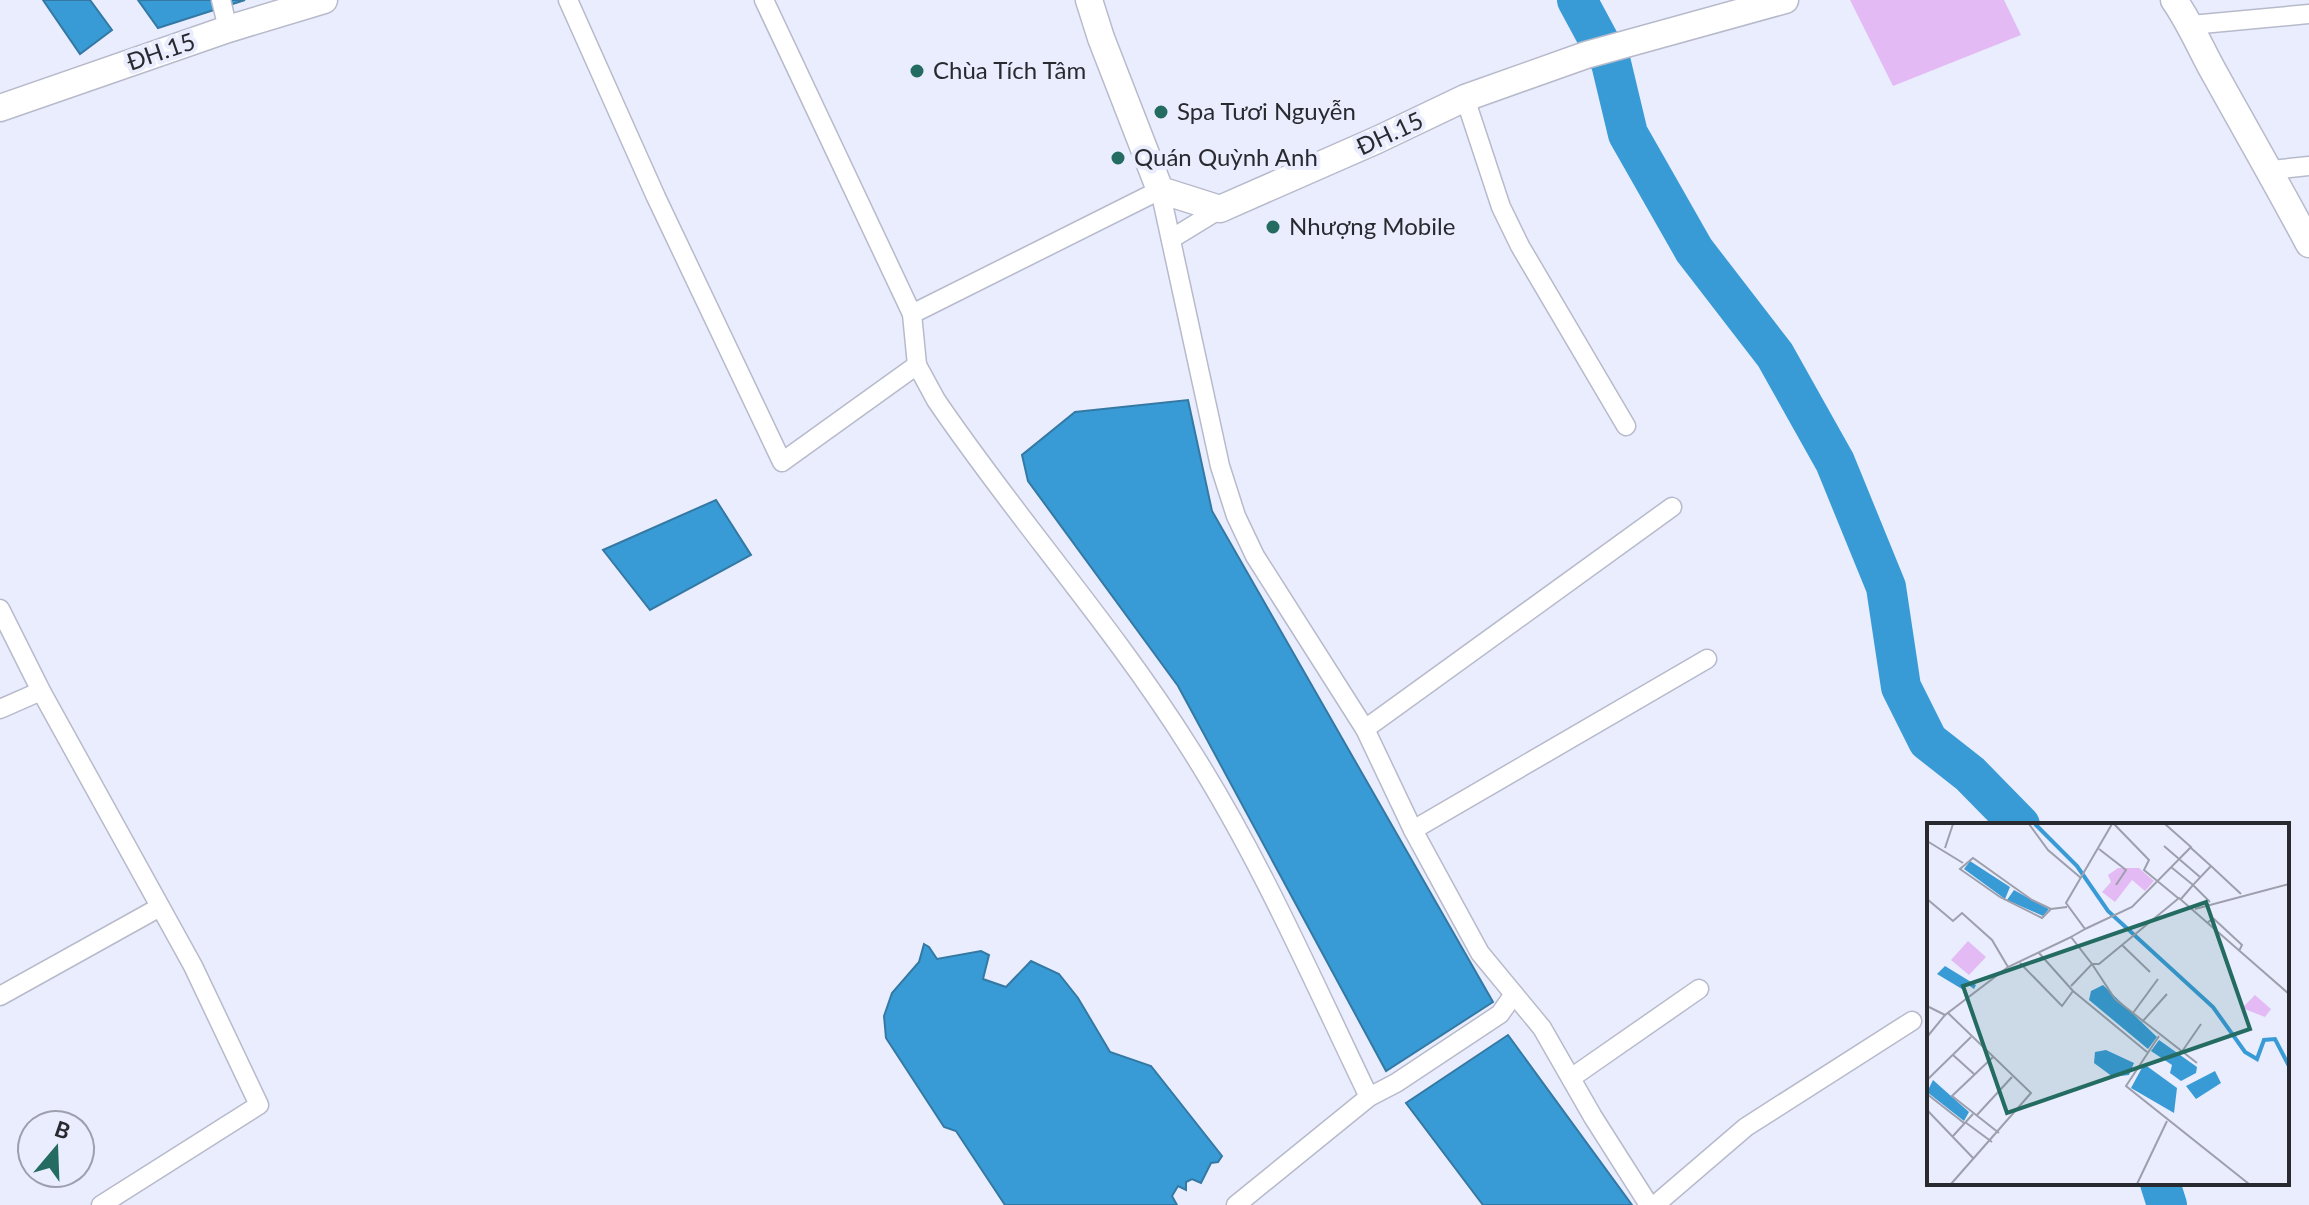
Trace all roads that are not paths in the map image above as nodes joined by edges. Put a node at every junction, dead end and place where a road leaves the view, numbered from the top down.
1 (324, 0) edge
2 (568, 0) edge
3 (764, 0) edge
4 (1089, 0) edge
5 (1785, 0) edge
6 (2174, 0) edge
7 (2309, 14) edge
8 (225, 15) edge
9 (2191, 25) junction
10 (1465, 98) junction
11 (0, 108) edge
12 (2309, 166) edge
13 (2271, 170) junction
14 (1160, 190) junction
15 (1220, 209) junction
16 (1171, 239) junction
17 (2309, 244) edge
18 (912, 314) junction
19 (917, 365) junction
20 (1626, 426) dead end
21 (1672, 507) dead end
22 (0, 609) edge
23 (1707, 659) dead end
24 (41, 691) junction
25 (0, 709) edge
26 (1365, 729) junction
27 (1413, 830) junction
28 (160, 907) junction
29 (1699, 989) dead end
30 (1514, 994) junction
31 (0, 996) edge
32 (1912, 1021) dead end
33 (1571, 1078) junction
34 (1369, 1097) junction
35 (101, 1205) edge
36 (1236, 1205) edge
37 (1652, 1205) edge

1 - 8 main road, ĐH.15 / ĐH.15
2 - 19 street
3 - 18 street
4 - 14 main road
5 - 10 main road, ĐH.15 / ĐH.15
6 - 9 main road
7 - 9 street
8 - 11 main road, ĐH.15 / ĐH.15
9 - 13 main road
10 - 15 main road, ĐH.15 / ĐH.15
10 - 20 street
12 - 13 street
13 - 17 main road
14 - 15 main road
14 - 16 street
14 - 18 street
15 - 16 street
16 - 26 street
18 - 19 street
19 - 34 street
21 - 26 street
22 - 24 street
23 - 27 street
24 - 25 street
24 - 28 street
26 - 27 street
27 - 30 street
28 - 31 street
28 - 35 street
29 - 33 street
30 - 33 street
30 - 34 street
32 - 37 street
33 - 37 street
34 - 36 street

